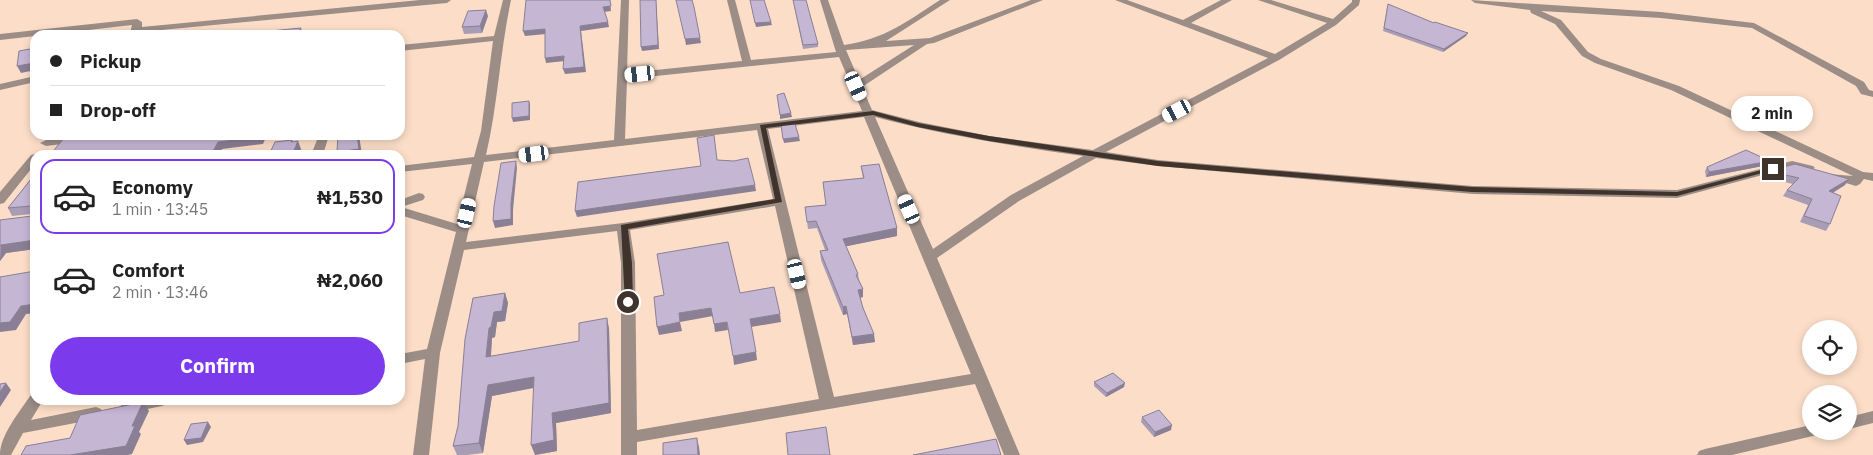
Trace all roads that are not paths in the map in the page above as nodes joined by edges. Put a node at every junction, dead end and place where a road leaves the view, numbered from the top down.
1 (447, 0) edge
2 (507, 0) edge
3 (625, 0) edge
4 (730, 0) edge
5 (824, 0) edge
6 (946, 0) edge
7 (1039, 0) edge
8 (1119, 0) edge
9 (1228, 0) edge
10 (1262, 0) edge
11 (1356, 0) edge
12 (1475, 0) edge
13 (1506, 0) edge
14 (1523, 7) junction
15 (1334, 22) junction
16 (1183, 24) junction
17 (56, 30) edge
18 (135, 30) edge
19 (154, 30) edge
20 (30, 33) edge
21 (0, 37) edge
22 (498, 38) junction
23 (926, 42) junction
24 (863, 45) junction
25 (405, 47) edge
26 (841, 51) junction
27 (1276, 58) junction
28 (748, 63) junction
29 (622, 76) junction
30 (30, 81) edge
31 (856, 86) junction
32 (0, 87) edge
33 (1873, 94) edge
34 (868, 114) junction
35 (762, 127) junction
36 (48, 140) edge
37 (619, 144) junction
38 (41, 150) edge
39 (1094, 154) junction
40 (479, 160) junction
41 (30, 163) edge
42 (405, 168) edge
43 (1860, 175) junction
44 (1873, 177) edge
45 (418, 197) dead end
46 (0, 200) edge
47 (780, 201) junction
48 (405, 202) edge
49 (405, 213) edge
50 (624, 227) junction
51 (463, 230) junction
52 (459, 247) junction
53 (930, 257) junction
54 (433, 353) junction
55 (405, 358) edge
56 (980, 378) junction
57 (828, 404) junction
58 (32, 405) edge
59 (136, 405) edge
60 (1873, 418) edge
61 (1857, 421) edge
62 (18, 428) junction
63 (1802, 433) edge
64 (629, 437) junction
65 (3, 455) edge
66 (421, 455) edge
67 (629, 455) edge
68 (1012, 455) edge
69 (1705, 455) edge

1 - 19 street
2 - 22 street
3 - 29 street
4 - 28 street
5 - 26 street
6 - 24 street
7 - 23 street
8 - 16 street
9 - 16 street
10 - 15 street
11 - 15 street
12 - 14 street
13 - 14 street
14 - 33 street
14 - 43 street
15 - 27 street
16 - 27 street
17 - 18 street
20 - 21 street
22 - 25 street
22 - 40 street
23 - 24 street
23 - 31 street
24 - 26 street
26 - 28 street
26 - 31 street
27 - 39 street
28 - 29 street
29 - 37 street
30 - 32 street
31 - 34 street
34 - 35 street
34 - 39 street
34 - 53 street
35 - 37 street
35 - 47 street
36 - 38 street
37 - 40 street
39 - 43 street
39 - 53 street
40 - 42 street
40 - 51 street
41 - 46 street
43 - 44 street
45 - 48 street
47 - 50 street
47 - 57 street
49 - 51 street
50 - 52 street
50 - 64 street
51 - 52 street
52 - 54 street
53 - 56 street
54 - 55 street
54 - 66 street
56 - 57 street
56 - 68 street
57 - 64 street
58 - 62 street
59 - 62 street
60 - 61 street
62 - 65 street
63 - 69 street
64 - 67 street

